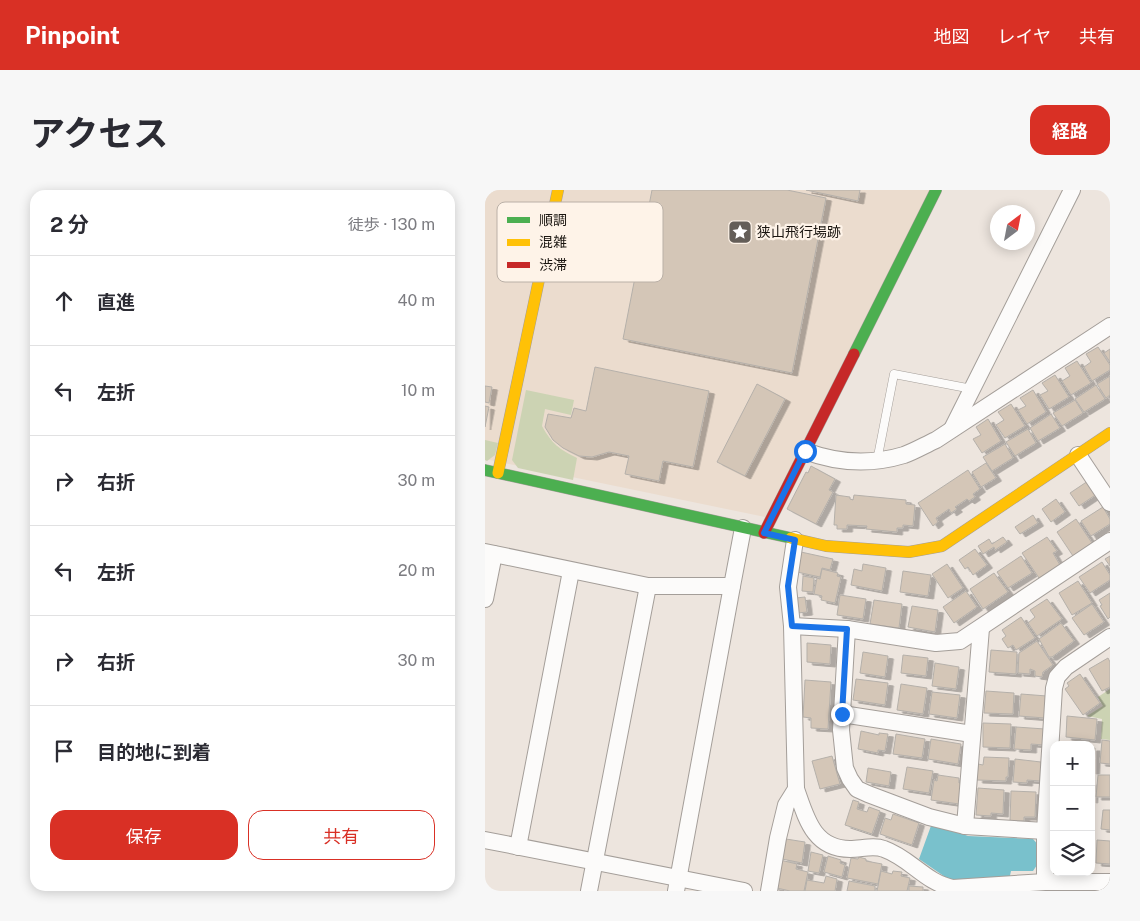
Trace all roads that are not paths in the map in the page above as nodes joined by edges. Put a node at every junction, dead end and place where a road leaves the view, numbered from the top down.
1 (936, 190) edge
2 (1072, 190) edge
3 (538, 282) edge
4 (1110, 326) edge
5 (972, 389) junction
6 (951, 430) junction
7 (1110, 433) edge
8 (805, 451) junction
9 (1078, 455) junction
10 (877, 460) junction
11 (485, 470) edge
12 (498, 473) junction
13 (1110, 503) edge
14 (743, 528) junction
15 (764, 533) junction
16 (795, 540) junction
17 (1110, 541) edge
18 (490, 553) edge
19 (571, 570) junction
20 (648, 586) junction
21 (732, 586) junction
22 (485, 599) edge
23 (792, 626) junction
24 (981, 628) junction
25 (847, 629) junction
26 (1110, 637) edge
27 (842, 714) junction
28 (972, 734) junction
29 (796, 789) junction
30 (965, 826) junction
31 (1045, 832) junction
32 (485, 840) edge
33 (518, 847) junction
34 (595, 862) junction
35 (1045, 882) junction
36 (1110, 882) edge
37 (677, 885) edge
38 (589, 891) edge
39 (744, 891) edge
40 (769, 891) edge

1 - 8 street
2 - 5 street
3 - 12 street
4 - 6 street
5 - 6 street
5 - 10 lane
6 - 10 street
7 - 9 street
8 - 10 street
8 - 15 street
9 - 13 street
9 - 16 street
11 - 12 street
12 - 14 street
14 - 15 street
14 - 21 street
15 - 16 street
16 - 23 street
17 - 24 street
18 - 19 street
18 - 22 street
19 - 20 street
19 - 33 street
20 - 21 street
20 - 34 street
21 - 37 street
23 - 25 street
23 - 29 street
24 - 25 street
24 - 28 street
25 - 27 street
26 - 31 street
27 - 28 street
27 - 30 street
28 - 30 street
29 - 35 street
29 - 40 street
30 - 31 street
31 - 35 street
32 - 33 street
33 - 34 street
34 - 37 street
34 - 38 street
35 - 36 street
37 - 39 street

